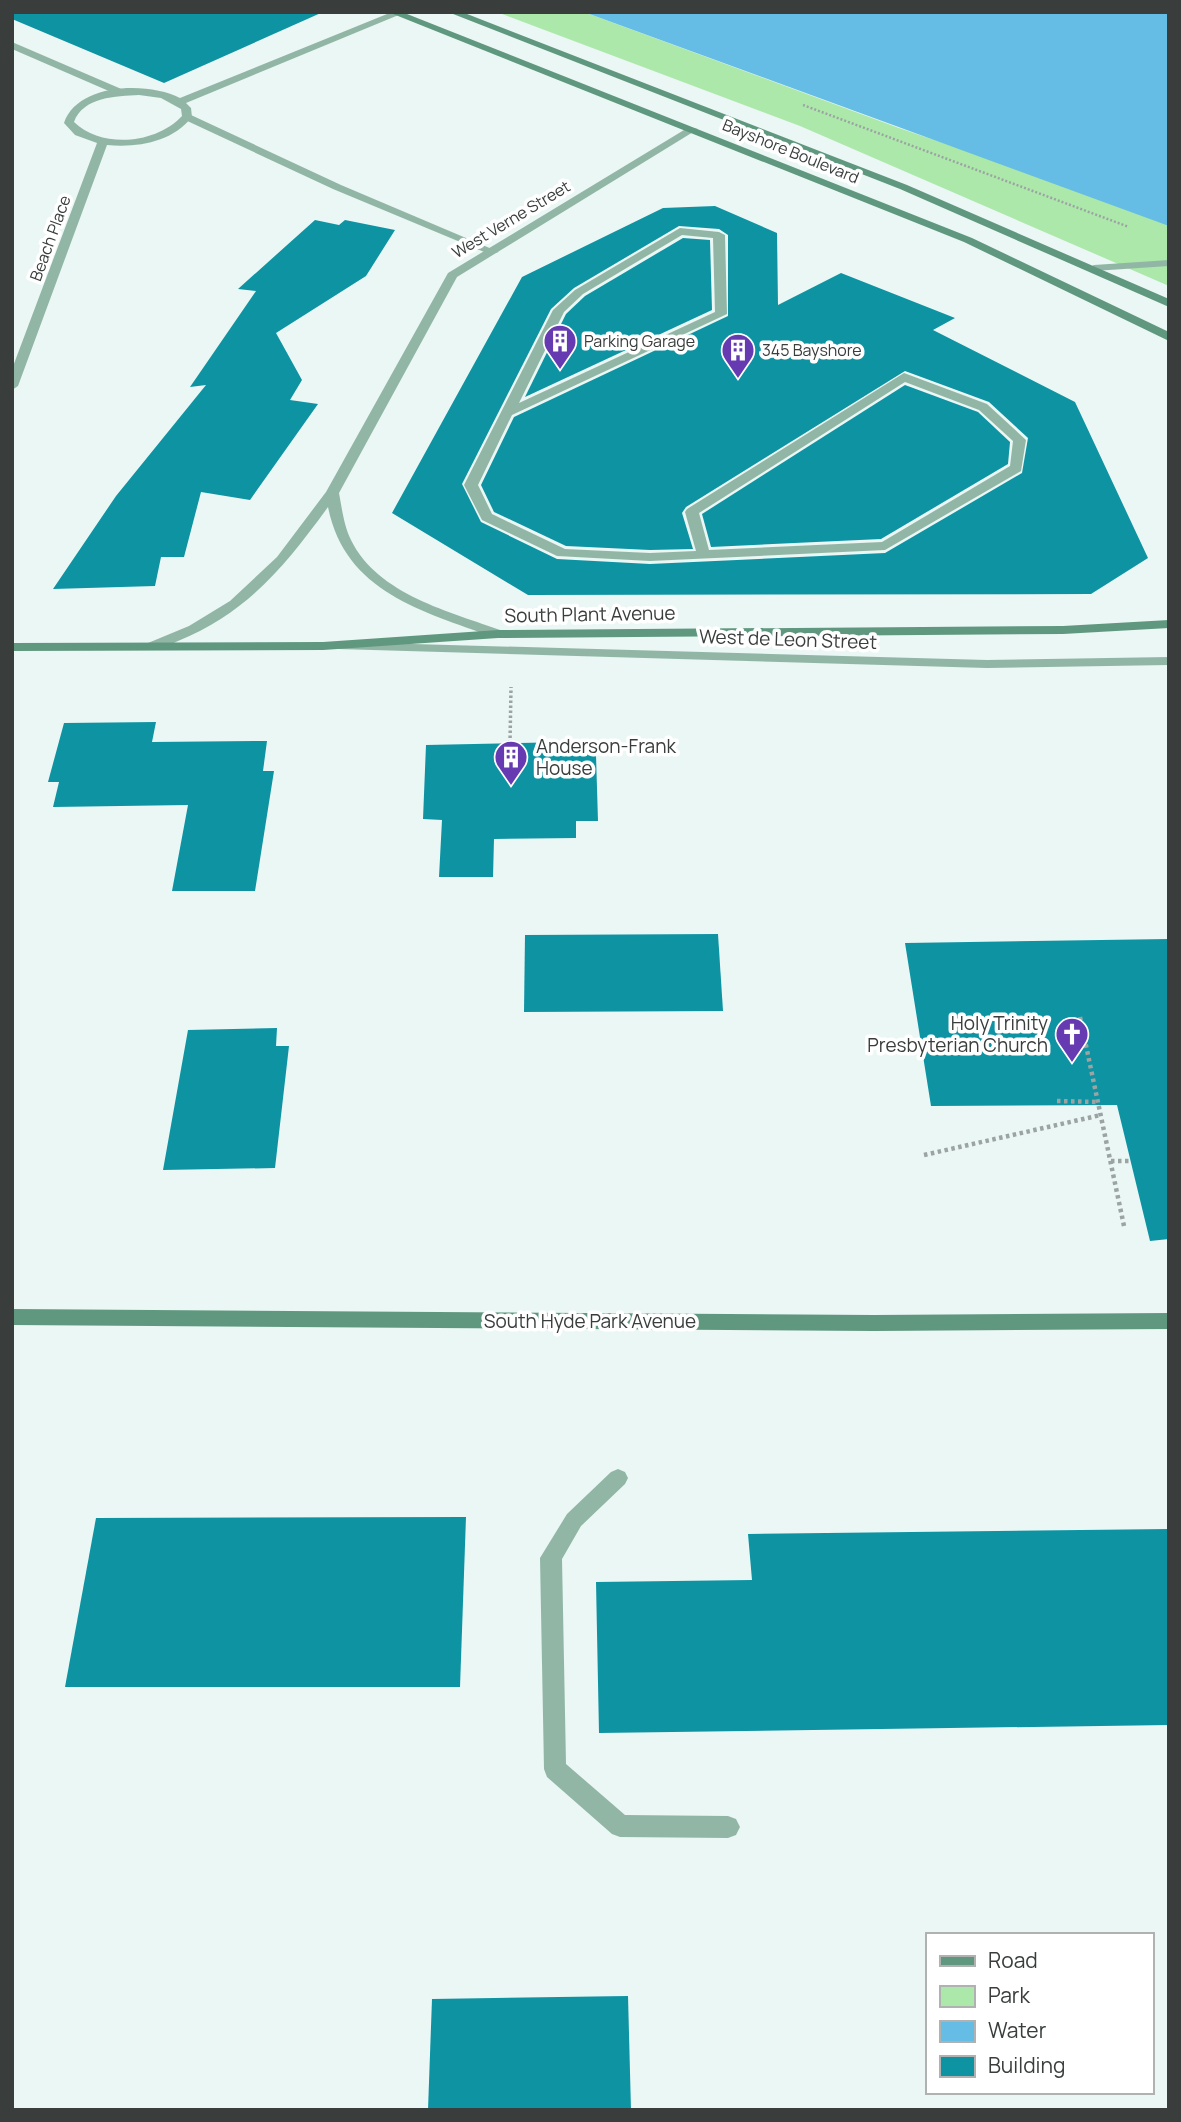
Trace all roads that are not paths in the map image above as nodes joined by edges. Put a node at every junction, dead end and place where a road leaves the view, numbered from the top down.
1 (453, 12) edge
2 (395, 13) edge
3 (12, 45) edge
4 (122, 93) junction
5 (180, 102) junction
6 (187, 117) junction
7 (693, 129) junction
8 (103, 142) junction
9 (493, 252) junction
10 (1169, 263) edge
11 (1094, 268) junction
12 (1169, 304) edge
13 (1169, 338) edge
14 (12, 386) edge
15 (507, 413) junction
16 (331, 493) junction
17 (704, 555) junction
18 (1169, 624) edge
19 (498, 634) junction
20 (153, 646) junction
21 (323, 646) junction
22 (12, 647) edge
23 (1169, 662) edge
24 (12, 1317) edge
25 (1169, 1321) edge
26 (618, 1478) dead end
27 (728, 1827) dead end

1 - 11 main road, Bayshore Boulevard
2 - 5 street
2 - 7 main road, Bayshore Boulevard
3 - 4 street
4 - 5 street
4 - 8 street
5 - 6 street
6 - 8 street
6 - 9 street
7 - 9 street, West Verne Street
7 - 13 main road, Bayshore Boulevard
8 - 14 street, Beach Place
9 - 16 street, West Verne Street
10 - 11 street
11 - 12 main road, Bayshore Boulevard
15 - 15 street
15 - 17 street
16 - 19 street
16 - 20 street, West Verne Street
17 - 17 street
18 - 19 main road, South Plant Avenue
19 - 21 main road, South Plant Avenue
20 - 21 main road, South Plant Avenue
20 - 22 main road, South Plant Avenue
21 - 23 street, West de Leon Street
24 - 25 main road, South Hyde Park Avenue
26 - 27 street

